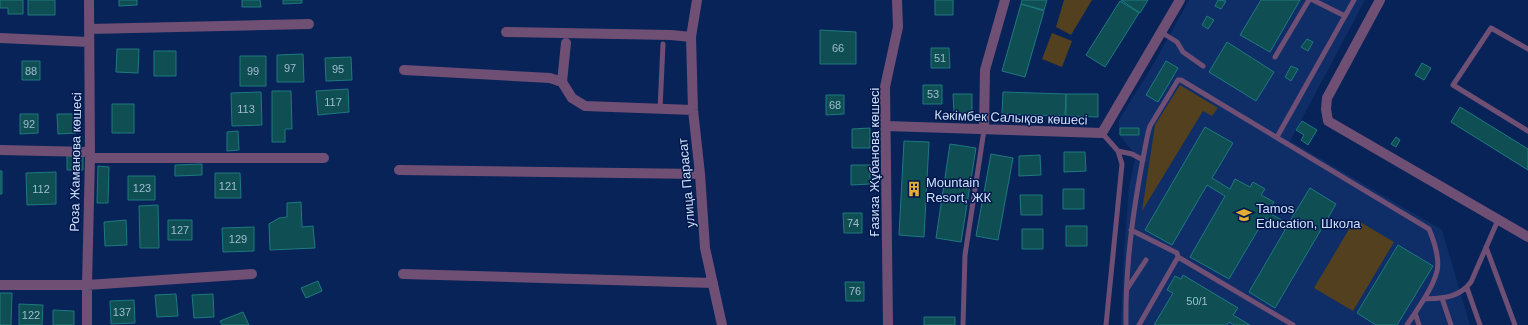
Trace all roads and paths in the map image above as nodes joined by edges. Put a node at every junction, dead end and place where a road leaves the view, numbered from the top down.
1 (89, 0) edge
2 (697, 0) edge
3 (897, 0) edge
4 (1006, 0) edge
5 (1180, 0) edge
6 (1309, 0) edge
7 (1313, 0) edge
8 (1354, 0) edge
9 (1380, 0) edge
10 (1345, 16) junction
11 (308, 24) dead end
12 (89, 29) junction
13 (506, 32) dead end
14 (1161, 32) junction
15 (691, 37) junction
16 (0, 38) edge
17 (89, 42) junction
18 (566, 43) dead end
19 (663, 44) dead end
20 (1528, 49) edge
21 (1275, 57) dead end
22 (1203, 66) dead end
23 (404, 70) dead end
24 (562, 82) junction
25 (660, 109) junction
26 (693, 110) junction
27 (886, 126) junction
28 (984, 130) junction
29 (1528, 131) edge
30 (1102, 133) junction
31 (1277, 137) junction
32 (0, 150) edge
33 (1118, 151) junction
34 (90, 155) junction
35 (324, 158) dead end
36 (1143, 160) junction
37 (399, 170) dead end
38 (700, 174) junction
39 (1498, 220) junction
40 (1131, 230) junction
41 (1528, 237) edge
42 (1486, 247) junction
43 (1178, 256) junction
44 (1146, 260) dead end
45 (252, 274) dead end
46 (403, 274) dead end
47 (713, 283) junction
48 (0, 285) edge
49 (87, 285) junction
50 (1467, 288) junction
51 (1127, 290) junction
52 (1442, 298) junction
53 (1424, 299) junction
54 (1415, 313) junction
55 (87, 325) edge
56 (722, 325) edge
57 (888, 325) edge
58 (963, 325) edge
59 (1106, 325) edge
60 (1126, 325) edge
61 (1140, 325) edge
62 (1293, 325) edge
63 (1407, 325) edge
64 (1419, 325) edge
65 (1451, 325) edge
66 (1480, 325) edge
67 (1515, 325) edge

1 - 12 street, Роза Жаманова көшесі
2 - 15 street, улица Парасат
3 - 27 street, Ғазиза Жұбанова көшесі
4 - 28 street
5 - 14 street, Кәкімбек Салықов көшесі
6 - 21 lane
7 - 10 lane
8 - 10 lane
9 - 39 street
10 - 31 lane
11 - 12 street
12 - 17 street, Роза Жаманова көшесі
13 - 15 street
14 - 22 lane
14 - 30 street, Кәкімбек Салықов көшесі
15 - 26 street, улица Парасат
16 - 17 street
17 - 34 street, Роза Жаманова көшесі
18 - 24 street
19 - 25 lane
20 - 29 lane
23 - 24 street
24 - 25 street
25 - 26 street
26 - 38 street, улица Парасат
27 - 28 street, Кәкімбек Салықов көшесі
27 - 57 street, Ғазиза Жұбанова көшесі
28 - 30 street, Кәкімбек Салықов көшесі
28 - 58 lane
30 - 33 lane
31 - 36 lane
31 - 53 lane
32 - 34 street
33 - 36 lane
33 - 59 lane
34 - 35 street
34 - 49 street, Роза Жаманова көшесі
36 - 40 lane
37 - 38 street
38 - 47 street, улица Парасат
39 - 41 street
39 - 42 lane
40 - 43 lane
40 - 51 lane
42 - 50 lane
42 - 67 lane
43 - 61 lane
43 - 62 lane
44 - 51 lane
45 - 49 street
46 - 47 street
47 - 56 street, улица Парасат
48 - 49 street
49 - 55 street, Роза Жаманова көшесі
50 - 52 lane
50 - 66 lane
51 - 60 lane
52 - 53 lane
52 - 65 lane
53 - 54 lane
54 - 63 lane
54 - 64 lane

